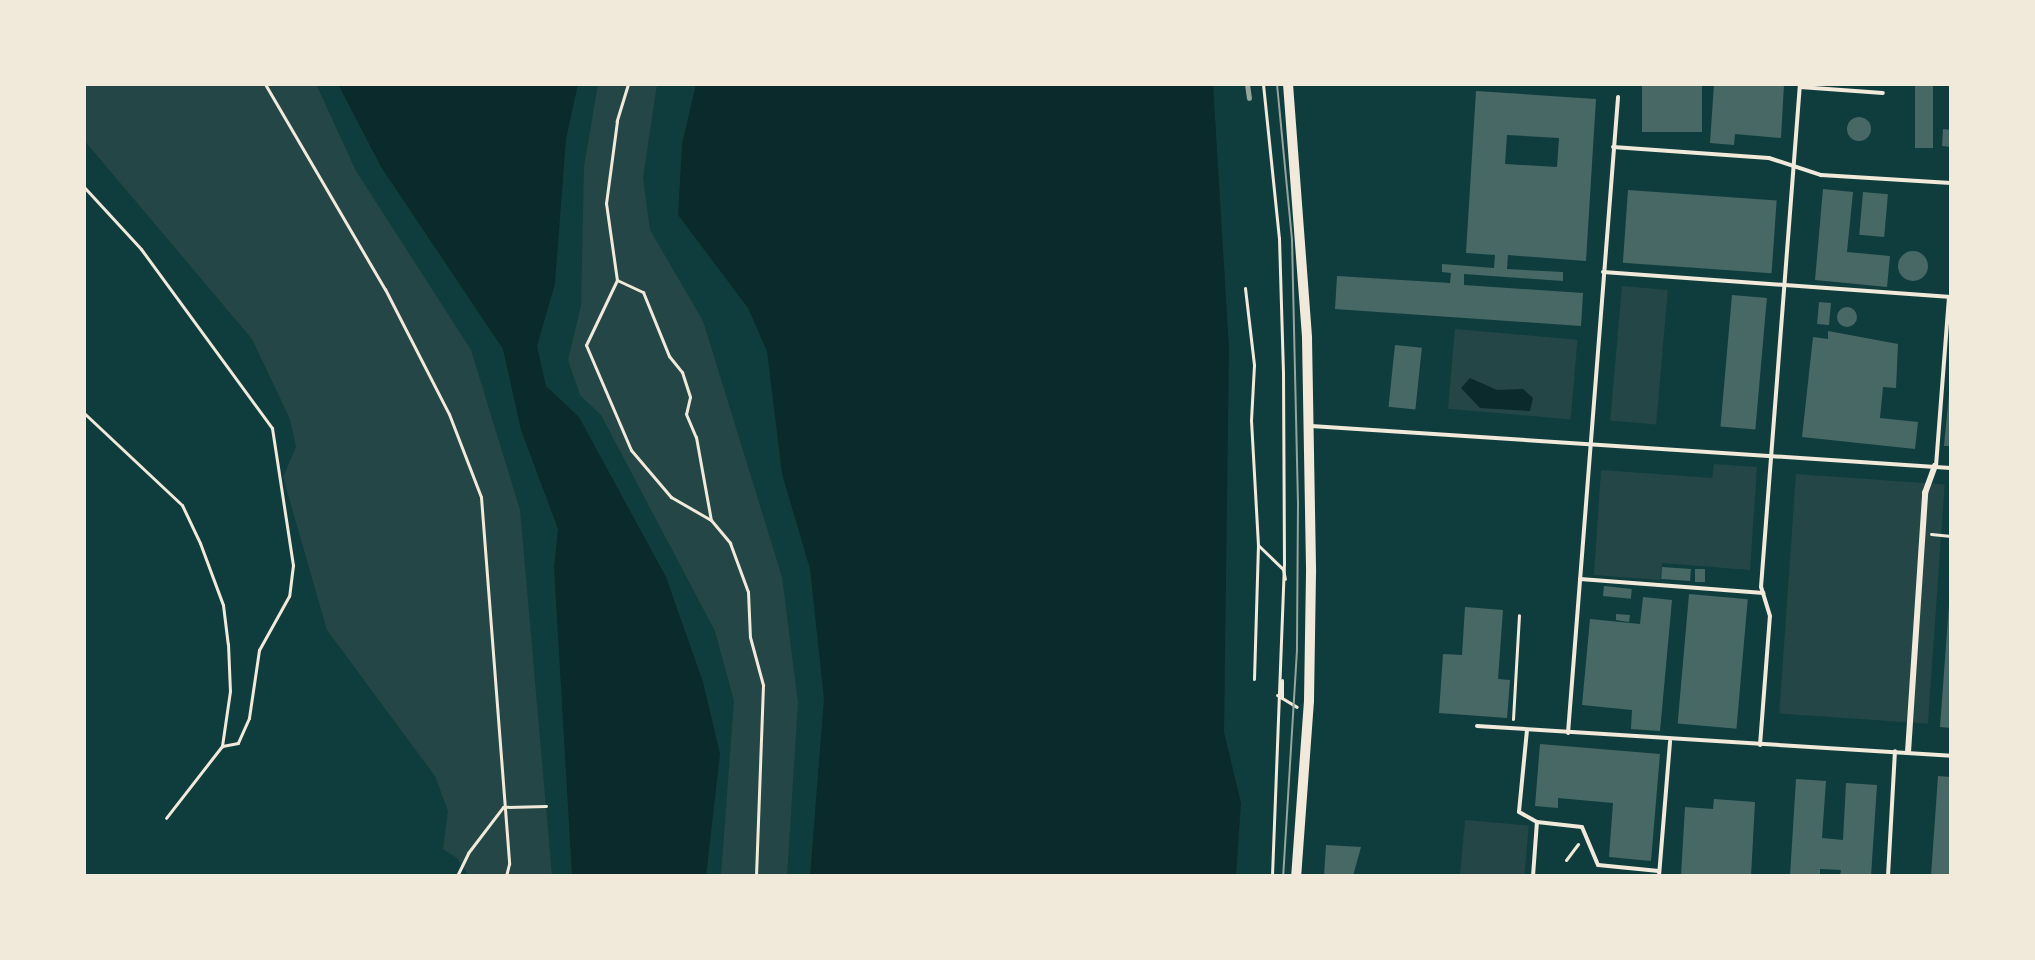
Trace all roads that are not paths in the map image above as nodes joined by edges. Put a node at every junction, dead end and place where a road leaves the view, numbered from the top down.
1 (1288, 84) edge
2 (1800, 86) edge
3 (1883, 93) dead end
4 (1618, 97) dead end
5 (1613, 147) junction
6 (1795, 166) junction
7 (1951, 183) edge
8 (1603, 272) junction
9 (1786, 284) junction
10 (1950, 297) edge
11 (1309, 426) junction
12 (1590, 442) junction
13 (1772, 454) junction
14 (1935, 466) junction
15 (1951, 468) edge
16 (1580, 579) junction
17 (1763, 593) junction
18 (1477, 726) dead end
19 (1527, 730) junction
20 (1568, 733) junction
21 (1670, 741) junction
22 (1760, 745) junction
23 (1895, 751) junction
24 (1908, 752) junction
25 (1951, 756) edge
26 (1537, 822) junction
27 (1659, 874) edge
28 (1296, 876) edge
29 (1533, 876) edge
30 (1888, 876) edge

1 - 11 street
2 - 3 lane
2 - 6 lane
4 - 5 lane
5 - 6 lane
5 - 8 lane
6 - 7 lane
6 - 9 lane
8 - 9 lane
8 - 12 lane
9 - 10 lane
9 - 13 lane
10 - 14 lane
11 - 12 lane
11 - 28 street
12 - 13 lane
12 - 16 lane
13 - 14 lane
13 - 17 lane
14 - 15 lane
14 - 24 street
16 - 17 lane
16 - 20 lane
17 - 22 lane
18 - 19 lane
19 - 20 lane
19 - 26 lane
20 - 21 lane
21 - 22 lane
21 - 27 lane
22 - 23 lane
23 - 24 lane
23 - 30 lane
24 - 25 lane
26 - 27 lane
26 - 29 lane

